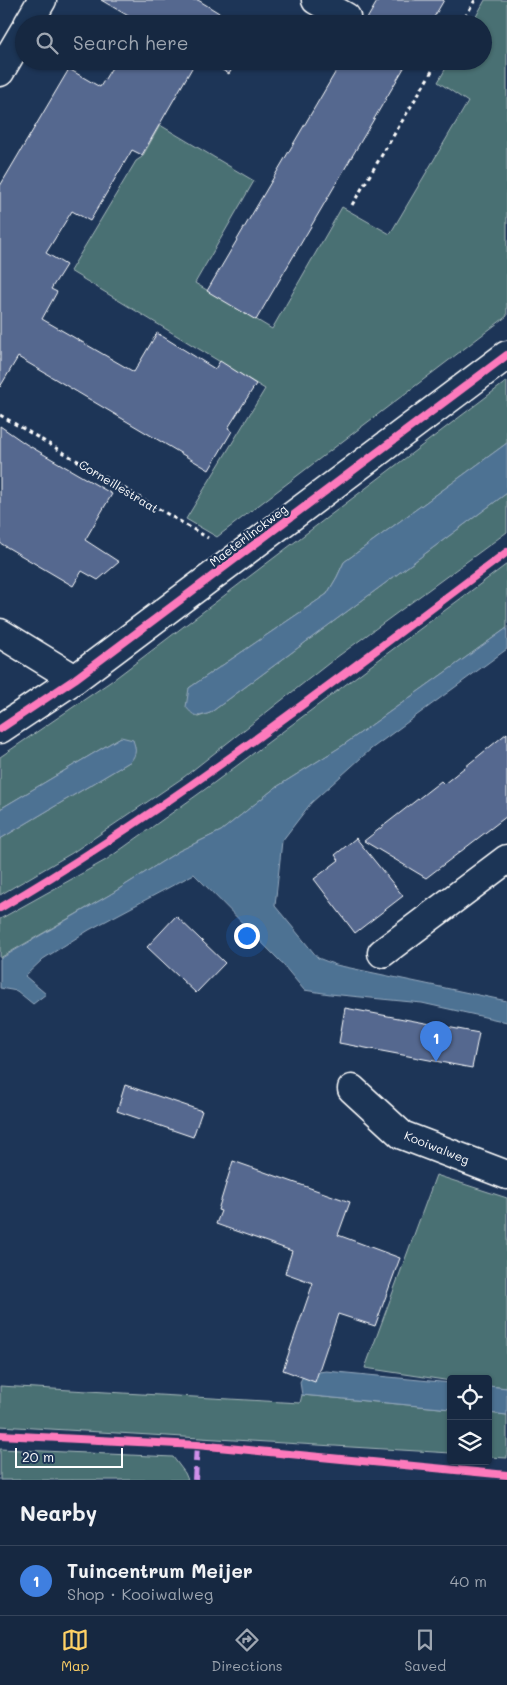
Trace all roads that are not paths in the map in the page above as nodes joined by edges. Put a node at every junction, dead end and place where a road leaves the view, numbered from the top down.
1 (42, 0) edge
2 (316, 0) edge
3 (33, 15) edge
4 (342, 15) edge
5 (15, 46) edge
6 (0, 72) edge
7 (507, 355) edge
8 (0, 633) edge
9 (75, 679) junction
10 (0, 729) edge
11 (507, 859) edge
12 (382, 953) dead end
13 (352, 1088) dead end
14 (507, 1175) edge

1 - 3 street
2 - 4 street
5 - 6 street
7 - 9 street, Maeterlinckweg
8 - 9 street
9 - 10 street, Maeterlinckweg
11 - 12 street
13 - 14 street, Kooiwalweg

